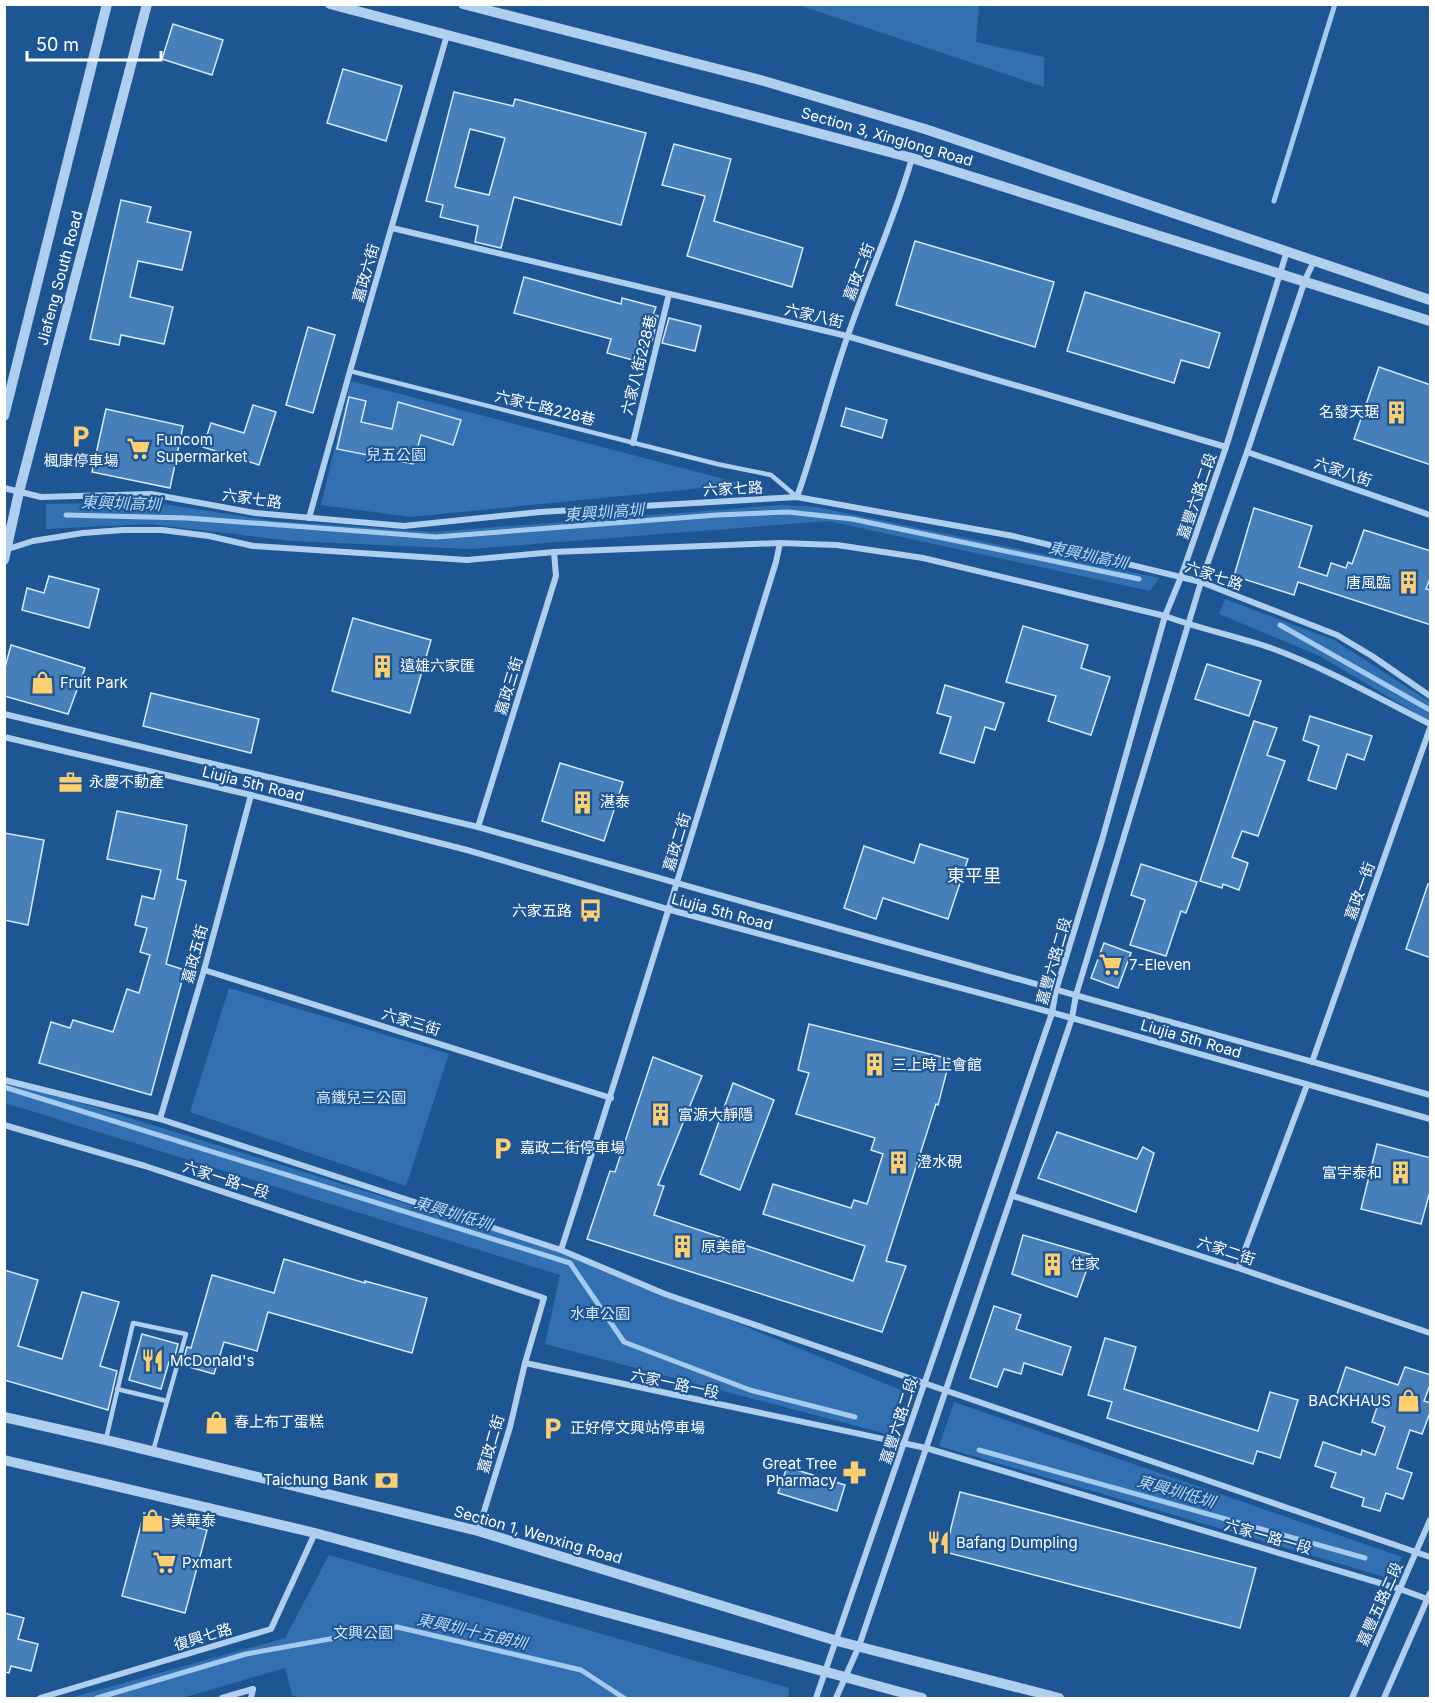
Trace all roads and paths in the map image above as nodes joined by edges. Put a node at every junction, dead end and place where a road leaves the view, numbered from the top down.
1 (107, 4) edge
2 (147, 4) edge
3 (330, 4) edge
4 (463, 4) edge
5 (447, 35) junction
6 (912, 158) junction
7 (392, 228) junction
8 (1287, 251) junction
9 (1314, 261) junction
10 (1280, 273) junction
11 (1305, 280) junction
12 (669, 294) junction
13 (1431, 300) edge
14 (1431, 321) edge
15 (847, 336) junction
16 (350, 371) junction
17 (4, 416) edge
18 (633, 442) junction
19 (1226, 447) junction
20 (1247, 453) junction
21 (4, 488) edge
22 (19, 492) junction
23 (797, 497) junction
24 (1431, 515) edge
25 (309, 518) junction
26 (780, 543) junction
27 (554, 552) junction
28 (5, 554) edge
29 (1181, 577) junction
30 (1201, 582) junction
31 (1165, 616) junction
32 (1187, 625) junction
33 (1431, 696) edge
34 (4, 714) edge
35 (1431, 726) edge
36 (4, 737) edge
37 (251, 795) junction
38 (478, 827) junction
39 (677, 882) junction
40 (667, 909) junction
41 (204, 970) junction
42 (1056, 990) junction
43 (1076, 996) junction
44 (1052, 1013) junction
45 (1072, 1018) junction
46 (1312, 1062) junction
47 (4, 1080) edge
48 (1307, 1085) junction
49 (1431, 1095) edge
50 (611, 1098) junction
51 (160, 1119) junction
52 (1431, 1119) edge
53 (4, 1125) edge
54 (1013, 1196) junction
55 (561, 1250) junction
56 (1238, 1268) junction
57 (1431, 1333) edge
58 (525, 1363) junction
59 (924, 1384) junction
60 (117, 1389) junction
61 (945, 1391) junction
62 (167, 1401) junction
63 (4, 1417) edge
64 (106, 1440) junction
65 (904, 1444) junction
66 (927, 1448) junction
67 (153, 1451) junction
68 (4, 1460) edge
69 (1431, 1520) edge
70 (478, 1531) junction
71 (315, 1533) junction
72 (1417, 1552) junction
73 (1431, 1557) edge
74 (1401, 1588) junction
75 (1430, 1597) edge
76 (837, 1641) junction
77 (859, 1646) junction
78 (826, 1671) junction
79 (845, 1678) junction
80 (40, 1698) edge
81 (222, 1698) edge
82 (251, 1698) edge
83 (816, 1698) edge
84 (836, 1698) edge
85 (922, 1698) edge
86 (1059, 1698) edge
87 (1352, 1698) edge
88 (1384, 1698) edge

1 - 17 street, Jiafeng South Road
2 - 22 street, Jiafeng South Road
3 - 5 street, Section 3, Xinglong Road
4 - 8 street, Section 3, Xinglong Road
5 - 6 street, Section 3, Xinglong Road
5 - 7 street, 嘉政六街
6 - 10 street, Section 3, Xinglong Road
6 - 15 street, 嘉政二街
7 - 12 street, 六家八街
7 - 16 street, 嘉政六街
8 - 9 street, Section 3, Xinglong Road
8 - 10 street, 嘉豐六路二段
9 - 11 street, 嘉豐六路二段
9 - 13 street, Section 3, Xinglong Road
10 - 11 street, Section 3, Xinglong Road
10 - 19 street, 嘉豐六路二段
11 - 14 street, Section 3, Xinglong Road
11 - 20 street, 嘉豐六路二段
12 - 15 street, 六家八街
12 - 18 street, 六家八街228巷
15 - 19 street, 六家八街
15 - 23 street, 嘉政二街
16 - 18 lane, 六家七路228巷
16 - 25 street, 嘉政六街
18 - 23 lane, 六家七路228巷
19 - 29 street, 嘉豐六路二段
20 - 24 street, 六家八街
20 - 30 street, 嘉豐六路二段
21 - 22 street, 六家七路
22 - 25 street, 六家七路
22 - 28 street, Jiafeng South Road
23 - 25 street, 六家七路
23 - 29 street, 六家七路
26 - 27 street
26 - 31 street
26 - 39 street, 嘉政二街
27 - 28 street
27 - 38 street, 嘉政三街
29 - 30 street, 六家七路
29 - 31 street, 嘉豐六路二段
30 - 32 street, 嘉豐六路二段
30 - 33 street, 六家七路
31 - 32 street
31 - 42 street, 嘉豐六路二段
32 - 35 street
32 - 43 street, 嘉豐六路二段
34 - 38 street, Liujia 5th Road
35 - 46 street, 嘉政一街
36 - 37 street, Liujia 5th Road
37 - 40 street, Liujia 5th Road
37 - 41 street, 嘉政五街
38 - 39 street, Liujia 5th Road
39 - 40 street, 嘉政二街
39 - 42 street, Liujia 5th Road
40 - 44 street, Liujia 5th Road
40 - 50 street, 嘉政二街
41 - 50 street, 六家三街
41 - 51 street, 嘉政五街
42 - 43 street, Liujia 5th Road
42 - 44 street, 嘉豐六路二段
43 - 45 street, 嘉豐六路二段
43 - 46 street, Liujia 5th Road
44 - 45 street, Liujia 5th Road
44 - 59 street, 嘉豐六路二段
45 - 48 street, Liujia 5th Road
45 - 54 street, 嘉豐六路二段
46 - 49 street, Liujia 5th Road
47 - 51 street
48 - 52 street, Liujia 5th Road
48 - 56 street
50 - 55 street, 嘉政二街
51 - 55 street
53 - 58 street, 六家一路一段
54 - 56 street, 六家二街
54 - 61 street, 嘉豐六路二段
55 - 59 street
56 - 57 street, 六家二街
58 - 65 street, 六家一路一段
58 - 70 street, 嘉政二街
59 - 61 street
59 - 65 street, 嘉豐六路二段
60 - 62 lane
60 - 62 lane
60 - 64 lane
61 - 66 street, 嘉豐六路二段
61 - 72 street
62 - 67 lane
63 - 64 street, Section 1, Wenxing Road
64 - 67 street, Section 1, Wenxing Road
65 - 66 street, 六家一路一段
65 - 76 street, 嘉豐六路二段
66 - 74 street, 六家一路一段
66 - 77 street, 嘉豐六路二段
67 - 70 street, Section 1, Wenxing Road
68 - 71 street
69 - 72 street, 嘉豐五路二段
70 - 76 street, Section 1, Wenxing Road
71 - 78 street
71 - 80 street, 復興七路
72 - 73 street
72 - 74 street, 嘉豐五路二段
74 - 75 street, 六家一路一段
74 - 87 street, 嘉豐五路二段
75 - 88 street
76 - 77 street, Section 1, Wenxing Road
76 - 78 street, 嘉豐六路二段
77 - 79 street, 嘉豐六路二段
77 - 86 street, Section 1, Wenxing Road
78 - 79 street
78 - 83 street, 嘉豐六路二段
79 - 84 street, 嘉豐六路二段
79 - 85 street
81 - 82 street

